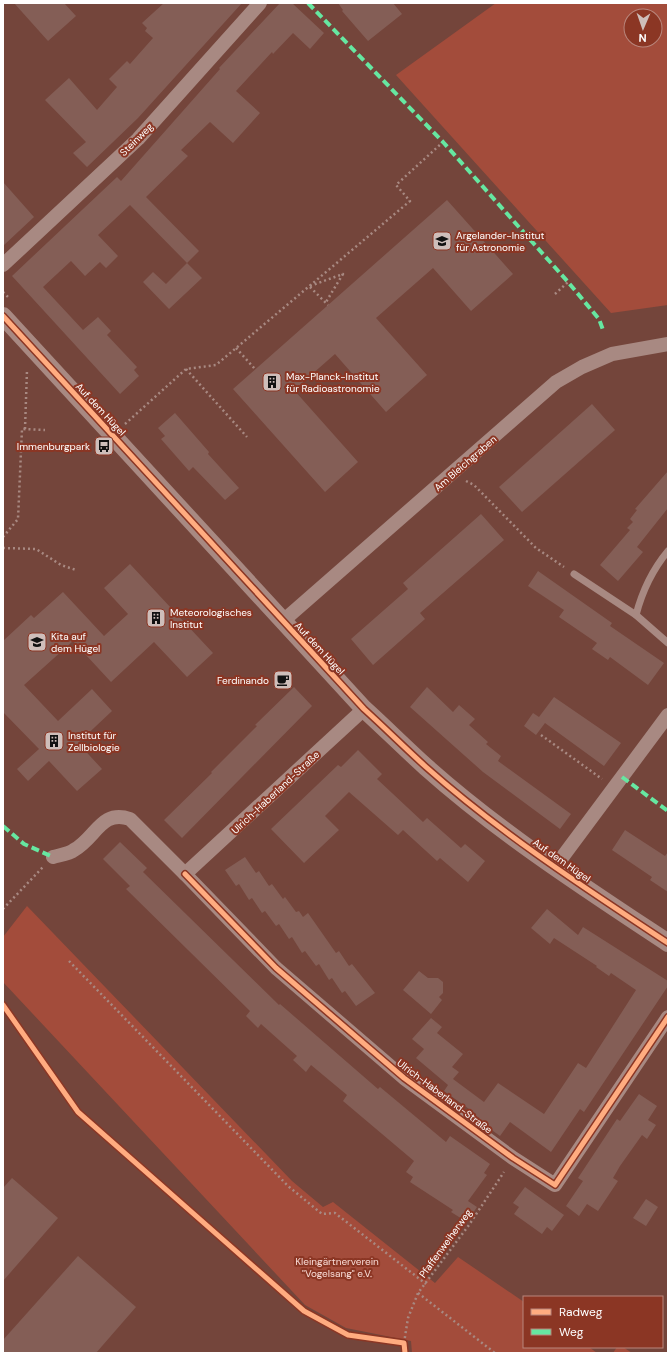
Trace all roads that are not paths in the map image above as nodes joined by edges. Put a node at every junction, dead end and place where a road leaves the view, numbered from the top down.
1 (260, 3) edge
2 (3, 265) edge
3 (3, 316) edge
4 (668, 344) edge
5 (668, 551) edge
6 (574, 574) road end
7 (636, 615) junction
8 (283, 621) junction
9 (668, 643) edge
10 (364, 709) junction
11 (668, 715) edge
12 (53, 857) road end
13 (555, 867) junction
14 (185, 874) junction
15 (668, 943) edge
16 (668, 1017) edge

1 - 2 street, Steinweg
3 - 8 street, Auf dem Hügel
4 - 8 street, Am Bleichgraben
5 - 7 lane
6 - 7 lane
7 - 9 lane
8 - 10 street, Auf dem Hügel
10 - 13 street, Auf dem Hügel
10 - 14 street, Ulrich-Haberland-Straße
11 - 13 street
12 - 14 street, Ulrich-Haberland-Straße
13 - 15 street, Auf dem Hügel
14 - 16 street, Ulrich-Haberland-Straße

